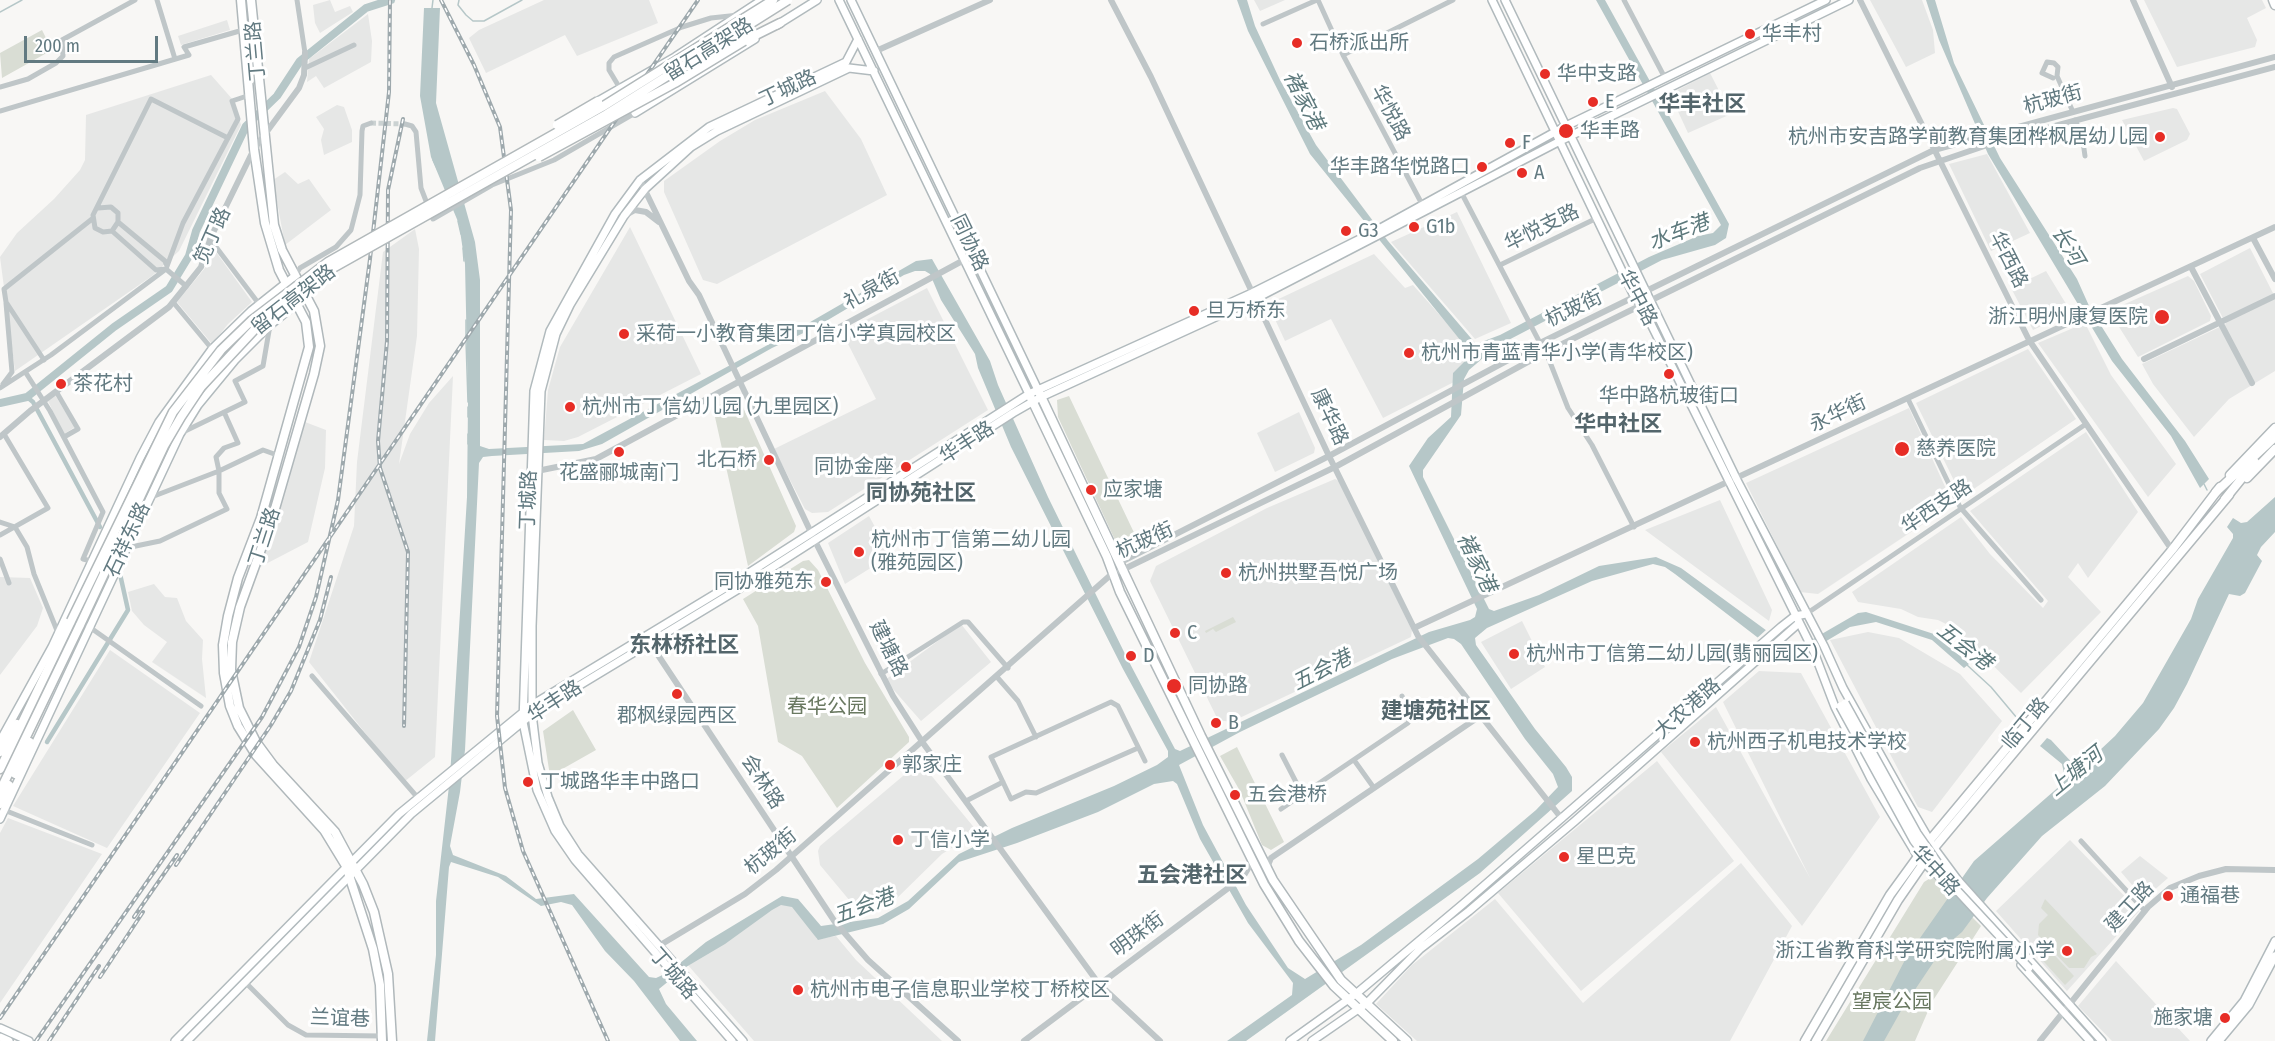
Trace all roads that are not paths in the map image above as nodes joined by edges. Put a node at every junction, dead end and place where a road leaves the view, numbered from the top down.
1 (135, 0) edge
2 (157, 0) edge
3 (241, 0) edge
4 (251, 0) edge
5 (297, 0) edge
6 (762, 0) edge
7 (773, 0) edge
8 (788, 0) edge
9 (817, 0) edge
10 (839, 0) edge
11 (851, 0) edge
12 (990, 0) edge
13 (1112, 0) edge
14 (1317, 0) edge
15 (1453, 0) edge
16 (1491, 0) edge
17 (1505, 0) edge
18 (1624, 0) edge
19 (1826, 0) edge
20 (1849, 0) edge
21 (1860, 0) edge
22 (2133, 0) edge
23 (2272, 0) edge
24 (2275, 5) edge
25 (740, 15) junction
26 (780, 23) junction
27 (1263, 24) dead end
28 (243, 30) junction
29 (858, 39) junction
30 (354, 45) dead end
31 (876, 51) junction
32 (305, 52) joint
33 (1343, 55) junction
34 (2275, 57) edge
35 (175, 59) junction
36 (306, 64) junction
37 (2275, 67) edge
38 (874, 71) junction
39 (1665, 78) junction
40 (2054, 78) dead end
41 (2171, 85) junction
42 (0, 87) edge
43 (620, 88) junction
44 (2174, 93) junction
45 (250, 95) junction
46 (598, 101) joint
47 (0, 111) edge
48 (2073, 112) junction
49 (635, 114) junction
50 (2075, 120) junction
51 (371, 123) dead end
52 (405, 124) dead end
53 (1566, 126) junction
54 (1556, 133) junction
55 (263, 135) junction
56 (1571, 136) junction
57 (228, 138) junction
58 (1560, 141) junction
59 (254, 148) junction
60 (1934, 150) junction
61 (2085, 156) dead end
62 (1940, 160) junction
63 (482, 178) junction
64 (640, 180) junction
65 (645, 189) junction
66 (1461, 192) junction
67 (1423, 206) junction
68 (98, 208) junction
69 (624, 216) junction
70 (1597, 218) junction
71 (92, 219) junction
72 (118, 222) junction
73 (662, 224) junction
74 (2275, 227) edge
75 (1384, 230) junction
76 (112, 231) junction
77 (2253, 238) junction
78 (210, 239) junction
79 (964, 260) junction
80 (1500, 265) junction
81 (2191, 267) junction
82 (166, 269) junction
83 (295, 276) junction
84 (2275, 279) edge
85 (284, 282) junction
86 (184, 284) junction
87 (1647, 293) junction
88 (307, 296) junction
89 (1253, 296) junction
90 (2275, 296) edge
91 (1635, 298) junction
92 (6, 302) junction
93 (173, 302) junction
94 (1651, 302) junction
95 (259, 304) junction
96 (297, 304) junction
97 (1642, 306) junction
98 (2220, 322) junction
99 (270, 325) junction
100 (2029, 340) junction
101 (1540, 343) junction
102 (212, 349) junction
103 (1546, 352) junction
104 (2144, 359) dead end
105 (44, 360) junction
106 (27, 376) junction
107 (741, 381) junction
108 (2252, 383) dead end
109 (1, 387) edge
110 (57, 393) junction
111 (1035, 396) junction
112 (1908, 399) junction
113 (42, 401) junction
114 (224, 412) junction
115 (994, 421) junction
116 (2086, 424) junction
117 (2275, 428) edge
118 (180, 434) junction
119 (2, 436) edge
120 (64, 437) junction
121 (2275, 437) edge
122 (535, 441) junction
123 (2275, 443) edge
124 (2275, 449) edge
125 (277, 455) junction
126 (534, 456) junction
127 (1329, 456) junction
128 (1335, 467) junction
129 (219, 471) junction
130 (537, 471) junction
131 (2240, 473) junction
132 (1737, 480) junction
133 (1729, 484) junction
134 (2216, 492) junction
135 (147, 499) junction
136 (2225, 499) junction
137 (1961, 508) junction
138 (0, 522) edge
139 (15, 527) junction
140 (1634, 527) junction
141 (811, 532) junction
142 (0, 534) edge
143 (815, 540) junction
144 (124, 548) junction
145 (2172, 550) junction
146 (0, 559) edge
147 (91, 561) junction
148 (1120, 561) junction
149 (1123, 570) junction
150 (2, 572) edge
151 (1114, 573) junction
152 (9, 583) dead end
153 (2041, 600) dead end
154 (1806, 614) junction
155 (1795, 616) junction
156 (80, 624) junction
157 (1798, 625) junction
158 (1414, 628) junction
159 (58, 633) junction
160 (648, 640) junction
161 (1008, 668) junction
162 (881, 674) junction
163 (312, 676) dead end
164 (997, 677) junction
165 (1843, 688) junction
166 (1830, 692) junction
167 (1402, 696) dead end
168 (33, 699) junction
169 (45, 699) junction
170 (1842, 704) junction
171 (532, 705) junction
172 (201, 706) dead end
173 (524, 711) junction
174 (532, 714) junction
175 (1480, 716) junction
176 (524, 722) junction
177 (1036, 737) junction
178 (0, 741) edge
179 (922, 743) junction
180 (1138, 748) junction
181 (0, 752) edge
182 (1282, 755) dead end
183 (1354, 760) junction
184 (1145, 761) dead end
185 (0, 769) edge
186 (1003, 782) junction
187 (1374, 788) junction
188 (0, 791) edge
189 (1306, 791) junction
190 (418, 798) junction
191 (966, 801) junction
192 (2, 807) edge
193 (1281, 809) dead end
194 (0, 819) edge
195 (1562, 819) junction
196 (2081, 841) dead end
197 (1932, 844) junction
198 (92, 845) dead end
199 (1260, 856) junction
200 (792, 857) junction
201 (1271, 858) junction
202 (1921, 861) junction
203 (1252, 862) junction
204 (351, 865) junction
205 (1267, 868) junction
206 (2275, 870) edge
207 (348, 876) junction
208 (1243, 876) junction
209 (1259, 876) junction
210 (2145, 911) junction
211 (2275, 941) edge
212 (660, 945) junction
213 (653, 950) junction
214 (2275, 956) edge
215 (1321, 962) junction
216 (670, 965) junction
217 (2030, 967) junction
218 (679, 975) junction
219 (244, 982) junction
220 (1338, 983) junction
221 (1099, 984) junction
222 (1357, 993) junction
223 (2059, 993) junction
224 (2052, 998) junction
225 (1348, 999) junction
226 (2069, 1004) junction
227 (1363, 1005) junction
228 (2063, 1011) junction
229 (0, 1028) edge
230 (0, 1037) edge
231 (382, 1038) edge
232 (9, 1041) edge
233 (29, 1041) edge
234 (175, 1041) edge
235 (187, 1041) edge
236 (392, 1041) edge
237 (732, 1041) edge
238 (743, 1041) edge
239 (958, 1041) edge
240 (1024, 1041) edge
241 (1160, 1041) edge
242 (1290, 1041) edge
243 (1312, 1041) edge
244 (1393, 1041) edge
245 (1407, 1041) edge
246 (1805, 1041) edge
247 (1816, 1041) edge
248 (2040, 1041) edge
249 (2090, 1041) edge
250 (2102, 1041) edge
251 (2211, 1041) edge
252 (2219, 1041) edge

1 - 42 street
2 - 35 street
3 - 28 main road, 丁兰路
4 - 55 main road, 丁兰路
5 - 32 street
6 - 25 main road
7 - 63 main road, 留石高架路, bridge
8 - 63 main road, 留石高架路, bridge
9 - 26 main road
10 - 29 main road, 同协路
11 - 31 main road, 同协路
12 - 31 street
13 - 89 street, 康华路
14 - 27 street
14 - 33 street, 华悦路
15 - 33 street
16 - 54 main road, 华中路
17 - 53 main road, 华中路
18 - 39 street
19 - 39 main road, 华丰路
20 - 56 main road, 华丰路
21 - 60 street, 华西路
22 - 41 street
23 - 24 main road
25 - 43 main road
25 - 43 street
26 - 49 main road
26 - 63 main road, bridge
28 - 35 street
28 - 45 main road, 丁兰路
29 - 38 main road, 同协路
29 - 64 main road, 丁城路
30 - 36 street
31 - 111 main road, 同协路
32 - 36 street
33 - 67 street, 华悦路
34 - 41 street, 杭玻街
35 - 47 street
36 - 55 street, 笕丁路
37 - 44 street, 杭玻街
38 - 65 main road, 丁城路
38 - 79 main road, 同协路
39 - 53 main road, 华丰路
40 - 48 street
41 - 44 street
41 - 48 street, 杭玻街
43 - 46 main road
43 - 49 street
44 - 50 street, 杭玻街
45 - 57 street
45 - 59 main road, 丁兰路
46 - 63 main road, bridge
48 - 60 street, 杭玻街
49 - 52 street
50 - 61 street
50 - 62 street, 杭玻街
51 - 83 street
53 - 54 main road, 华丰路
53 - 56 main road, 华中路
54 - 58 main road, 华中路
54 - 67 main road, 华丰路
55 - 59 street, 笕丁路
55 - 83 main road, 丁兰路
56 - 58 main road, 华丰路
56 - 87 main road, 华中路
57 - 68 street
57 - 82 street
58 - 66 main road, 华丰路
58 - 70 main road, 华中路
59 - 78 street, 笕丁路
59 - 85 main road, 丁兰路
60 - 62 street, 华西路
60 - 87 street, 杭玻街
62 - 94 street, 杭玻街
62 - 100 street, 华西路
63 - 156 main road, 留石高架路, bridge
64 - 65 street, 建塘路
64 - 122 main road, 丁城路
65 - 69 main road, 丁城路
65 - 73 street, 建塘路
66 - 75 main road, 华丰路
66 - 80 street
67 - 75 main road, 华丰路
68 - 71 street
68 - 72 street
69 - 73 street
69 - 122 main road, 丁城路
70 - 80 street, 华悦支路
70 - 91 main road, 华中路
71 - 76 street
71 - 92 street
72 - 76 street
72 - 82 street
73 - 107 street, 建塘路
74 - 77 street, 永华街
75 - 89 main road, 华丰路
76 - 82 street
77 - 81 street, 永华街
77 - 84 street
78 - 86 street, 笕丁路
78 - 95 street
79 - 107 street, 礼泉街
79 - 111 main road, 同协路
80 - 101 street
81 - 98 street
81 - 100 street, 永华街
82 - 86 street
82 - 105 street
83 - 85 main road, 石祥东路
83 - 88 main road, 丁兰路
85 - 95 main road, 石祥东路
85 - 96 main road, 丁兰路
86 - 93 street, 笕丁路
87 - 91 street, 杭玻街
87 - 94 main road, 华中路
88 - 96 main road, 石祥东路
88 - 204 main road, 丁兰路
89 - 111 main road, 华丰路
89 - 127 street, 康华路
90 - 98 street
91 - 97 main road, 华中路
91 - 101 street, 杭玻街
92 - 105 street
92 - 109 street
93 - 102 street
93 - 110 street, 笕丁路
94 - 97 street, 杭玻街
94 - 132 main road, 华中路
95 - 102 main road, 石祥东路
96 - 99 main road, 石祥东路
96 - 125 main road, 丁兰路
97 - 103 street, 杭玻街
97 - 133 main road, 华中路
98 - 104 street
98 - 108 street
99 - 114 street
99 - 118 main road, 石祥东路
100 - 112 street, 永华街
100 - 116 street, 华西路
101 - 127 street, 杭玻街
102 - 147 main road, 石祥东路
103 - 128 street, 杭玻街
103 - 140 street
105 - 106 street
106 - 109 street
106 - 113 street
107 - 130 street, 礼泉街
107 - 141 street, 建塘路
110 - 113 street, 笕丁路
110 - 120 street
111 - 115 main road, 华丰路
111 - 148 main road, 同协路
111 - 151 main road, 同协路
112 - 132 street, 永华街
112 - 137 street
113 - 119 street, 笕丁路
113 - 120 street
114 - 118 street
114 - 129 street
115 - 141 main road, 华丰路
115 - 143 main road, 华丰路
116 - 137 street, 华西支路
116 - 145 street, 华西路
117 - 134 main road, 临丁路
118 - 135 main road, 石祥东路
119 - 139 street
120 - 147 street
121 - 131 main road
122 - 126 main road, 丁城路
123 - 131 main road
124 - 136 main road, 临丁路
125 - 129 street
125 - 204 main road, 丁兰路
126 - 130 main road, 丁城路
126 - 173 main road, 丁城路
127 - 128 street, 康华路
127 - 148 street, 杭玻街
128 - 149 street, 杭玻街
128 - 158 street, 康华路
129 - 135 street
129 - 144 street
130 - 171 main road, 丁城路
131 - 134 main road
131 - 136 main road
132 - 133 street, 永华街
132 - 154 main road, 华中路
133 - 140 street, 永华街
133 - 155 main road, 华中路
134 - 145 main road, 临丁路
135 - 144 main road, 石祥东路
136 - 197 main road, 临丁路
137 - 153 street
137 - 154 street, 华西支路
138 - 139 street
139 - 142 street
139 - 159 street
140 - 158 street, 永华街
141 - 143 street, 建塘路
141 - 160 main road, 华丰路
143 - 160 main road, 华丰路
143 - 162 street, 建塘路
144 - 156 main road, 石祥东路
145 - 197 main road, 临丁路
146 - 150 street
147 - 159 main road, 石祥东路
148 - 149 main road, 同协路
148 - 151 street, 杭玻街
149 - 151 street, 杭玻街
149 - 199 main road, 同协路
150 - 152 street
151 - 161 street, 杭玻街
151 - 203 main road, 同协路
154 - 155 main road, 大农港路
154 - 157 main road, 大农港路
154 - 165 main road, 华中路
155 - 157 main road, 华中路
155 - 195 main road, 大农港路
156 - 168 main road, 留石高架路
156 - 169 main road, 留石高架路
156 - 172 street
156 - 192 main road, 石祥东路
157 - 166 main road, 华中路
157 - 227 main road, 大农港路
158 - 175 street, 康华路
159 - 178 main road, 石祥东路
160 - 171 main road, 华丰路
160 - 174 main road, 华丰路
160 - 200 street, 会林路
161 - 162 street
161 - 164 street, 杭玻街
162 - 179 street, 建塘路
163 - 190 street
164 - 177 street
164 - 179 street, 杭玻街
165 - 170 main road, 华中路
165 - 197 main road, 华中路
166 - 170 main road, 华中路
166 - 202 main road, 华中路
167 - 183 street
168 - 181 main road
168 - 185 main road, 留石高架路
169 - 188 main road, 留石高架路
169 - 192 main road
170 - 217 main road, 华中路, bridge
171 - 173 main road, 华丰路
171 - 174 main road, 丁城路
173 - 176 main road, 丁城路
173 - 190 main road, 华丰路
174 - 176 main road, 华丰路
174 - 212 main road, 丁城路
175 - 187 street
175 - 195 street, 康华路
176 - 204 main road, 华丰路
176 - 213 main road, 丁城路
177 - 180 street
177 - 186 street
179 - 191 street, 建塘路
179 - 200 street, 杭玻街
180 - 184 street
180 - 186 street
182 - 189 street
183 - 187 street
183 - 189 street
186 - 191 street
187 - 201 street
189 - 193 street
190 - 204 main road, 华丰路
191 - 221 street, 建塘路
192 - 194 main road, 石祥东路
192 - 198 street
195 - 222 main road, 大农港路
196 - 210 street
197 - 202 main road, 临丁路
197 - 223 main road, 华中路
199 - 201 street
199 - 205 main road, 同协路
200 - 212 street, 杭玻街
200 - 239 street, 会林路
201 - 205 street
202 - 224 main road, 华中路, bridge
202 - 246 main road, 临丁路
202 - 247 main road, 临丁路
203 - 208 street, 明珠街
203 - 209 main road, 同协路
204 - 207 main road, 丁兰路
204 - 234 main road, 华丰路
204 - 236 main road, 丁兰路
205 - 215 main road, 同协路
206 - 210 street, 建工路
207 - 219 main road
207 - 231 main road, 丁兰路
208 - 209 street
208 - 221 street, 明珠街
209 - 215 main road, 同协路
210 - 226 street, 建工路
211 - 251 main road
212 - 213 street, 杭玻街
212 - 216 main road, 丁城路
213 - 216 main road, 丁城路
214 - 252 main road
215 - 220 main road, 同协路
216 - 218 main road, 丁城路
217 - 223 main road, 华中路
217 - 224 main road, 华中路
218 - 237 main road, 丁城路
218 - 238 main road, 丁城路
219 - 231 street, 兰谊巷
219 - 235 main road
220 - 222 main road, 同协路
220 - 225 main road, 同协路
221 - 240 street, 明珠街
221 - 241 street, 建塘路
222 - 225 main road, 大农港路
222 - 227 main road, 同协路
223 - 226 main road, 华中路
224 - 228 main road, 华中路
225 - 227 main road, 同协路
225 - 242 main road, 大农港路
226 - 228 street, 建工路
226 - 250 main road, 华中路
227 - 243 main road, 大农港路
227 - 244 main road, 同协路
227 - 245 main road, 同协路
228 - 248 street
228 - 249 main road, 华中路
229 - 233 main road
230 - 232 main road

